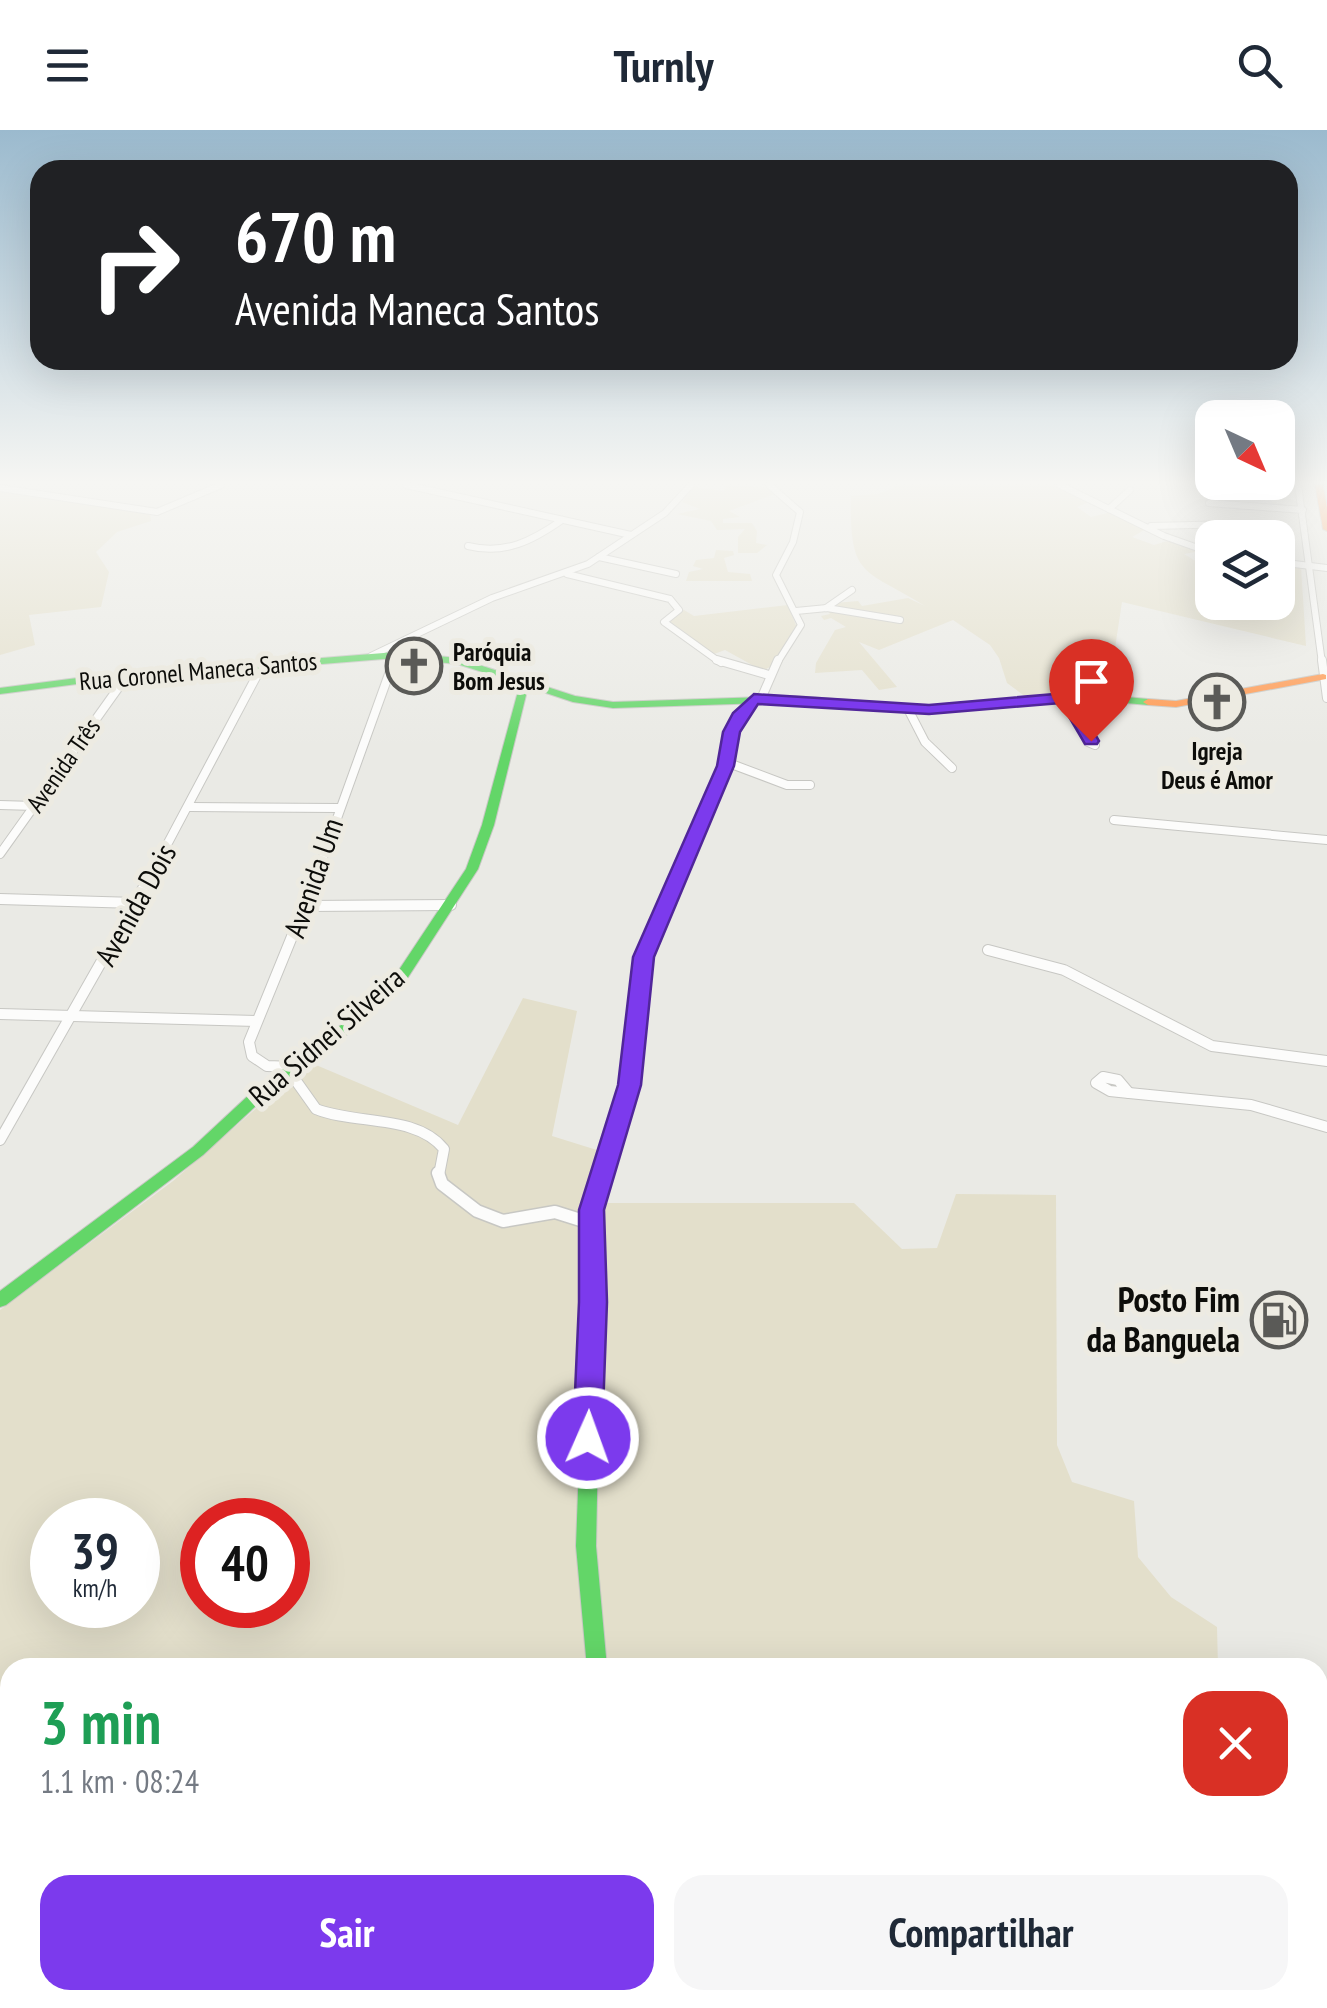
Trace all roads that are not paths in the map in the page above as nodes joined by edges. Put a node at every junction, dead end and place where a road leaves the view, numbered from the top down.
1 (670, 573) edge
2 (777, 573) edge
3 (1313, 573) edge
4 (566, 574) joint
5 (676, 574) dead end
6 (852, 590) dead end
7 (826, 608) junction
8 (796, 611) junction
9 (900, 620) dead end
10 (371, 656) junction
11 (396, 656) junction
12 (263, 664) junction
13 (769, 676) junction
14 (126, 677) junction
15 (1324, 677) junction
16 (525, 682) junction
17 (0, 691) edge
18 (1066, 698) junction
19 (1327, 698) edge
20 (757, 699) junction
21 (908, 709) junction
22 (1088, 739) dead end
23 (726, 762) junction
24 (952, 768) dead end
25 (810, 785) dead end
26 (0, 805) edge
27 (35, 806) junction
28 (190, 807) junction
29 (338, 808) junction
30 (1114, 820) dead end
31 (1327, 840) edge
32 (0, 854) edge
33 (0, 899) edge
34 (136, 904) junction
35 (452, 905) junction
36 (306, 906) junction
37 (988, 950) dead end
38 (0, 1014) edge
39 (74, 1014) junction
40 (256, 1021) junction
41 (1327, 1062) edge
42 (292, 1069) junction
43 (1129, 1092) dead end
44 (1327, 1126) edge
45 (0, 1140) edge
46 (590, 1223) junction
47 (0, 1300) edge
48 (596, 1658) edge

1 - 5 street
2 - 8 street
3 - 15 street
4 - 10 street
4 - 13 street
6 - 7 street
7 - 8 street
7 - 9 street
8 - 13 street
10 - 11 main road, Rua Coronel Maneca Santos
10 - 12 main road, Rua Coronel Maneca Santos
11 - 16 main road, Rua Coronel Maneca Santos
11 - 29 street, Avenida Um
12 - 14 main road, Rua Coronel Maneca Santos
12 - 28 street, Avenida Dois
13 - 20 street
14 - 17 main road, Rua Coronel Maneca Santos
14 - 27 street, Avenida Três
15 - 18 main road, Rua Coronel Maneca Santos
15 - 19 street
16 - 20 main road, Rua Coronel Maneca Santos
16 - 35 main road, Rua Sidnei Silveira
18 - 21 main road, Rua Coronel Maneca Santos
18 - 22 street
20 - 21 main road, Rua Coronel Maneca Santos
20 - 23 main road
21 - 24 street
23 - 25 street
23 - 46 main road
26 - 27 street
27 - 32 street, Avenida Três
28 - 29 street
28 - 34 street, Avenida Dois
29 - 36 street, Avenida Um
30 - 31 street
33 - 34 street
34 - 39 street, Avenida Dois
35 - 36 street
35 - 42 main road, Rua Sidnei Silveira
36 - 40 street, Avenida Um
37 - 41 street
38 - 39 street
39 - 40 street
39 - 45 street, Avenida Dois
40 - 42 street
42 - 46 street
42 - 47 main road, Rua Sidnei Silveira
43 - 44 street
46 - 48 main road

